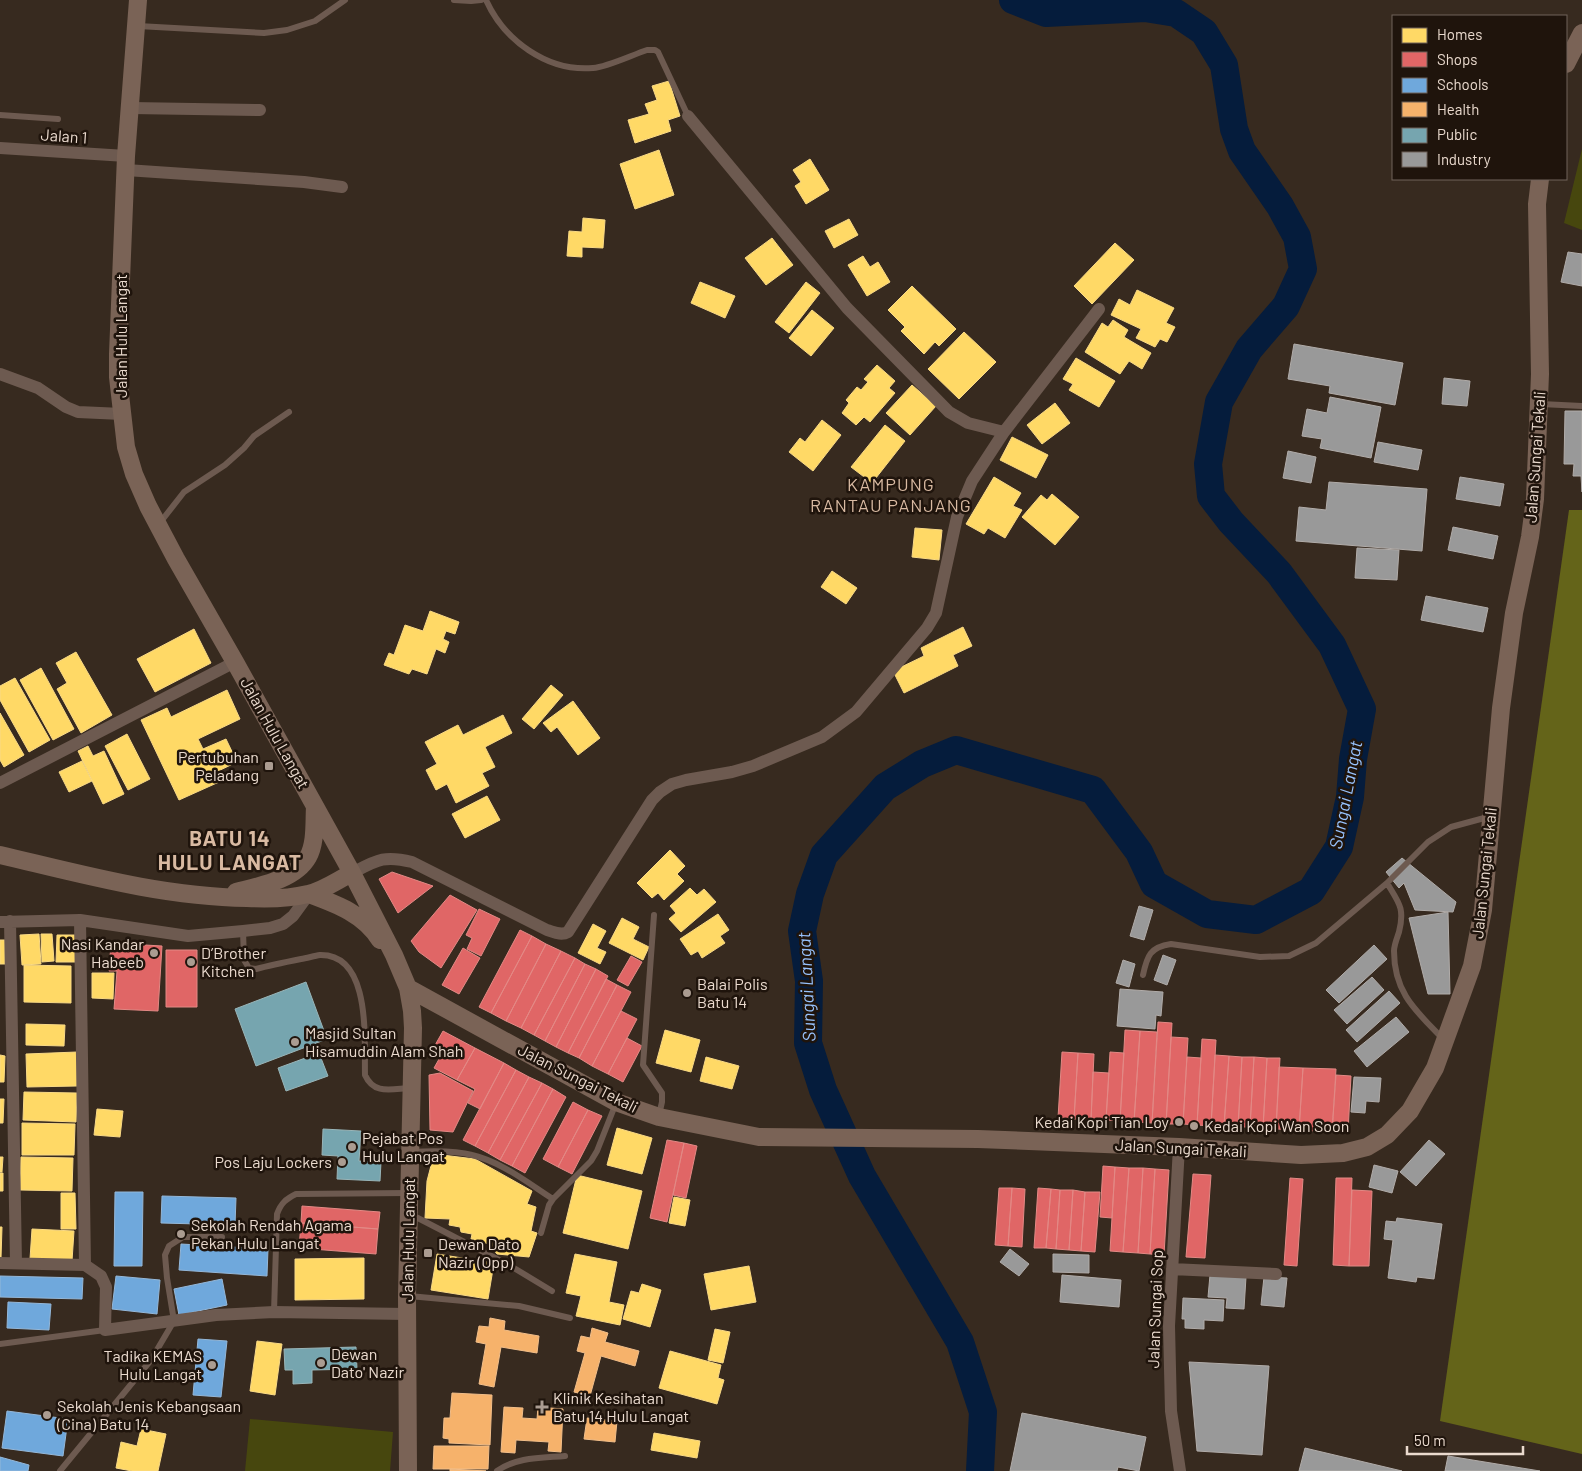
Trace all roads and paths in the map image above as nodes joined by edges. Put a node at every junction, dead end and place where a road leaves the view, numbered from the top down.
1 (138, 0) edge
2 (345, 0) edge
3 (454, 0) edge
4 (481, 0) edge
5 (486, 0) edge
6 (137, 26) junction
7 (1582, 33) edge
8 (1567, 62) edge
9 (131, 108) junction
10 (260, 110) dead end
11 (0, 115) edge
12 (688, 116) joint
13 (58, 119) dead end
14 (0, 148) edge
15 (126, 163) junction
16 (1540, 180) edge
17 (342, 187) dead end
18 (1099, 309) dead end
19 (0, 374) edge
20 (1540, 404) junction
21 (1582, 406) edge
22 (289, 412) dead end
23 (122, 414) junction
24 (1004, 432) junction
25 (158, 525) junction
26 (235, 662) junction
27 (0, 783) edge
28 (315, 807) junction
29 (1491, 817) junction
30 (0, 855) edge
31 (352, 873) junction
32 (1387, 883) junction
33 (309, 894) junction
34 (216, 898) junction
35 (654, 915) dead end
36 (80, 920) junction
37 (5, 922) edge
38 (242, 931) junction
39 (1143, 975) dead end
40 (408, 988) junction
41 (1446, 1041) junction
42 (412, 1088) junction
43 (616, 1102) junction
44 (659, 1117) junction
45 (1179, 1147) junction
46 (410, 1152) junction
47 (409, 1194) junction
48 (553, 1199) junction
49 (408, 1213) junction
50 (541, 1233) dead end
51 (222, 1237) dead end
52 (0, 1263) edge
53 (16, 1263) junction
54 (85, 1265) junction
55 (1172, 1269) junction
56 (1276, 1274) dead end
57 (552, 1291) dead end
58 (407, 1296) junction
59 (274, 1312) junction
60 (407, 1314) junction
61 (570, 1318) dead end
62 (174, 1321) junction
63 (106, 1330) junction
64 (0, 1344) edge
65 (565, 1456) dead end
66 (60, 1471) edge
67 (408, 1471) edge
68 (497, 1471) edge
69 (1180, 1471) edge

1 - 6 street, Jalan Hulu Langat
2 - 6 lane
3 - 4 lane
5 - 12 lane
6 - 9 street, Jalan Hulu Langat
7 - 8 street
9 - 10 street
9 - 15 street, Jalan Hulu Langat
11 - 13 lane
12 - 24 street
14 - 15 street, Jalan 1
15 - 17 street, Jalan 1
15 - 23 street, Jalan Hulu Langat
16 - 20 street, Jalan Sungai Tekali
18 - 24 street
19 - 23 street
20 - 21 lane
20 - 29 street, Jalan Sungai Tekali
22 - 25 lane
23 - 25 street, Jalan Hulu Langat
24 - 31 street
25 - 26 street, Jalan Hulu Langat
26 - 27 street
26 - 28 street, Jalan Hulu Langat
28 - 31 street, Jalan Hulu Langat
28 - 34 street
29 - 32 lane
29 - 41 street, Jalan Sungai Tekali
30 - 34 street
31 - 33 street
31 - 40 street, Jalan Hulu Langat
32 - 39 lane
32 - 41 lane
33 - 34 street
33 - 38 street
33 - 40 street
35 - 44 lane
36 - 37 street
36 - 38 street
36 - 54 street
37 - 53 street
38 - 42 lane
40 - 42 street, Jalan Hulu Langat
40 - 43 street, Jalan Sungai Tekali
41 - 45 street, Jalan Sungai Tekali
42 - 46 street, Jalan Hulu Langat
43 - 44 street, Jalan Sungai Tekali
43 - 48 lane
44 - 45 street, Jalan Sungai Tekali
45 - 55 street, Jalan Sungai Sop
46 - 47 street, Jalan Hulu Langat
46 - 48 lane
47 - 49 street, Jalan Hulu Langat
47 - 59 lane
48 - 50 lane
49 - 57 lane
49 - 58 street, Jalan Hulu Langat
51 - 62 lane
52 - 53 street
53 - 54 street
54 - 63 street
55 - 56 street
55 - 69 street, Jalan Sungai Sop
58 - 60 street, Jalan Hulu Langat
58 - 61 lane
59 - 60 street
59 - 62 street
60 - 67 street, Jalan Hulu Langat
62 - 63 street
62 - 66 lane
63 - 64 lane
65 - 68 lane

